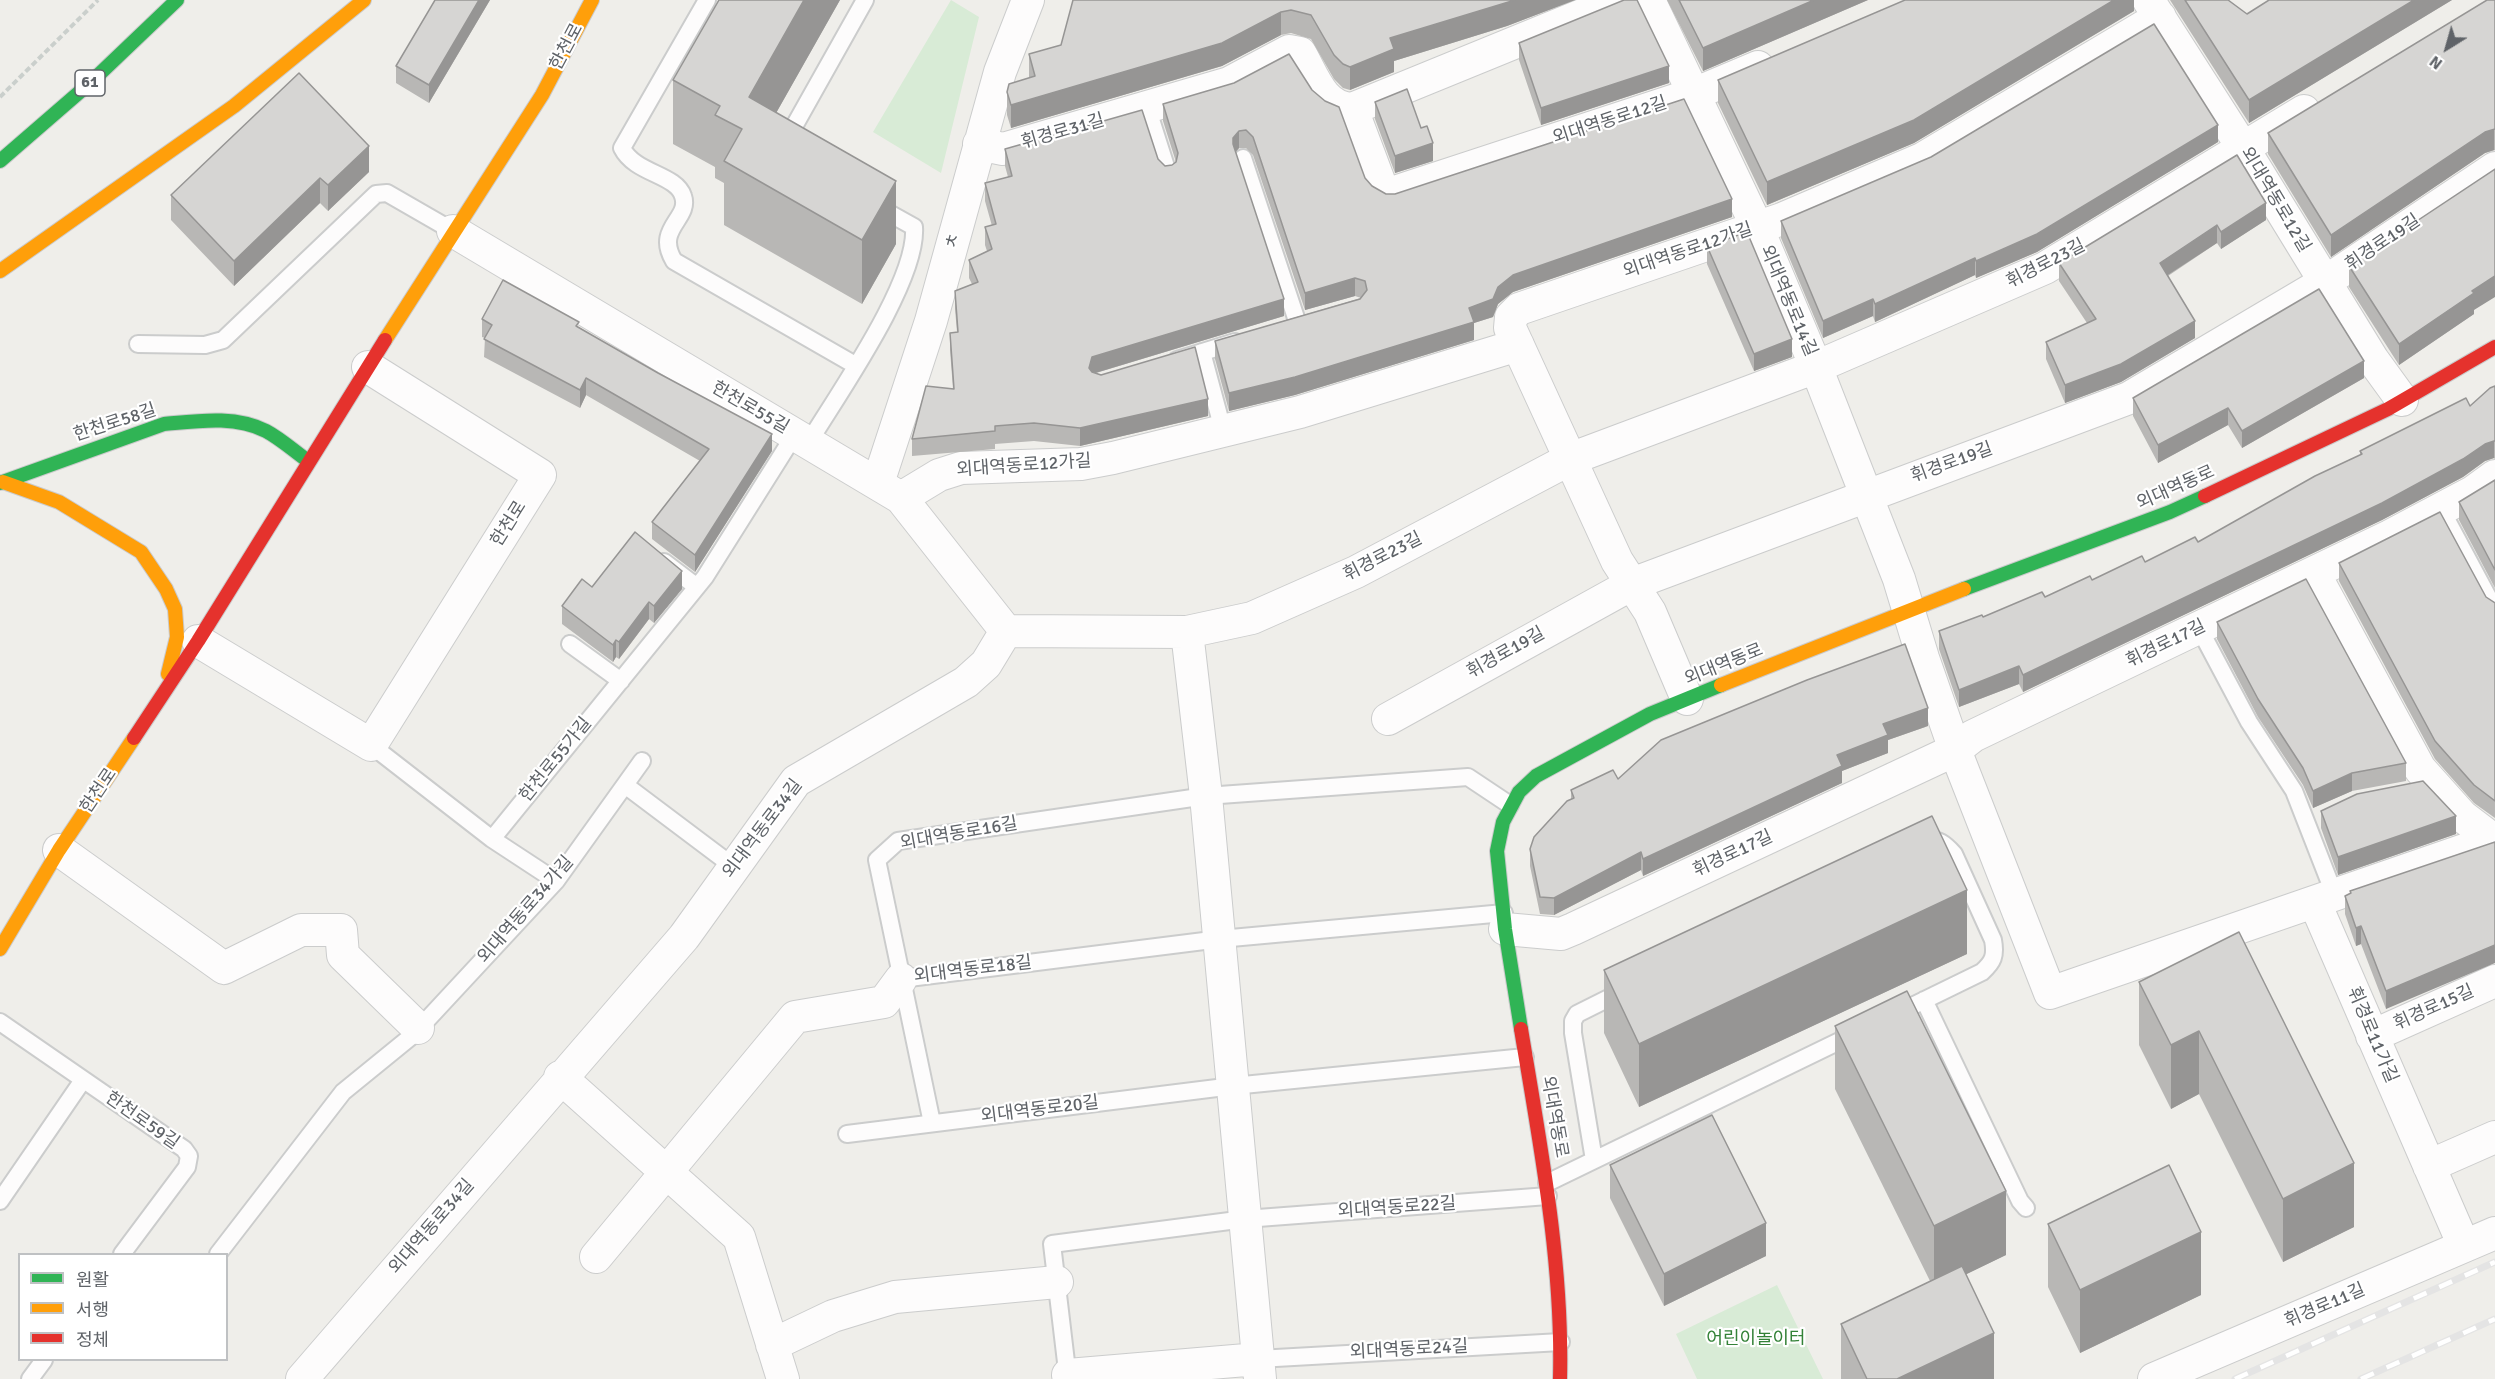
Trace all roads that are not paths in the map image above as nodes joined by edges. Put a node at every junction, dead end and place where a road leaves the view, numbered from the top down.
1 (177, 0) edge
2 (364, 0) edge
3 (592, 0) edge
4 (707, 0) edge
5 (865, 0) edge
6 (1028, 0) edge
7 (1619, 0) edge
8 (1649, 0) edge
9 (2154, 9) edge
10 (1780, 58) edge
11 (1694, 93) junction
12 (2325, 99) edge
13 (1147, 107) junction
14 (1352, 109) junction
15 (979, 144) junction
16 (2243, 148) junction
17 (1244, 158) dead end
18 (796, 159) edge
19 (0, 161) edge
20 (2495, 168) edge
21 (1168, 173) edge
22 (865, 199) edge
23 (1757, 227) junction
24 (453, 231) junction
25 (0, 272) edge
26 (2325, 282) junction
27 (1317, 318) edge
28 (1298, 324) junction
29 (1278, 329) edge
30 (1248, 338) edge
31 (138, 344) dead end
32 (1518, 345) junction
33 (2495, 347) edge
34 (1202, 352) junction
35 (855, 365) junction
36 (1156, 365) edge
37 (368, 367) junction
38 (1816, 367) junction
39 (2402, 400) junction
40 (1222, 430) junction
41 (802, 438) junction
42 (1570, 459) junction
43 (308, 461) junction
44 (2495, 476) edge
45 (2, 482) edge
46 (889, 490) junction
47 (1867, 494) junction
48 (2441, 509) junction
49 (654, 554) edge
50 (2314, 573) junction
51 (1632, 584) junction
52 (697, 587) junction
53 (1910, 609) junction
54 (2495, 610) edge
55 (2199, 628) junction
56 (1006, 630) junction
57 (1187, 632) junction
58 (198, 641) junction
59 (570, 644) dead end
60 (621, 681) junction
61 (164, 692) junction
62 (1687, 699) junction
63 (1388, 719) dead end
64 (371, 745) junction
65 (1955, 750) junction
66 (642, 761) dead end
67 (625, 785) junction
68 (1206, 796) junction
69 (1510, 806) junction
70 (492, 839) junction
71 (2494, 841) edge
72 (1907, 847) edge
73 (59, 850) junction
74 (734, 867) junction
75 (556, 881) junction
76 (2325, 900) junction
77 (1504, 921) junction
78 (1220, 939) junction
79 (0, 949) edge
80 (901, 979) junction
81 (2495, 981) edge
82 (1639, 982) edge
83 (1924, 1000) junction
84 (0, 1023) edge
85 (418, 1028) junction
86 (2373, 1036) junction
87 (1525, 1057) junction
88 (560, 1077) junction
89 (83, 1080) junction
90 (1233, 1086) junction
91 (932, 1123) junction
92 (847, 1134) dead end
93 (2495, 1137) edge
94 (1594, 1160) junction
95 (2429, 1166) junction
96 (666, 1172) junction
97 (1547, 1189) junction
98 (0, 1200) edge
99 (2026, 1208) dead end
100 (1245, 1219) junction
101 (2495, 1233) edge
102 (2464, 1246) junction
103 (123, 1253) edge
104 (219, 1253) edge
105 (596, 1257) dead end
106 (1057, 1282) junction
107 (1560, 1342) junction
108 (772, 1345) junction
109 (43, 1361) edge
110 (1259, 1369) edge
111 (1068, 1377) edge
112 (304, 1378) edge
113 (30, 1379) edge
114 (783, 1379) edge
115 (1560, 1379) edge
116 (2154, 1379) edge

1 - 19 main road, 61
2 - 25 main road
3 - 24 main road, 한천로
4 - 35 lane
5 - 18 lane
6 - 15 street, ㅊ
7 - 14 street
8 - 11 street, 외대역동로14길
9 - 16 street, 외대역동로12길
9 - 23 street, 외대역동로12가길
10 - 11 street, 외대역동로12길
11 - 14 street, 외대역동로12길
11 - 23 street, 외대역동로14길
12 - 16 street, 휘경로23길
13 - 14 street, 휘경로31길
13 - 15 street, 휘경로31길
13 - 21 lane
15 - 46 street, ㅊ
16 - 26 street, 외대역동로12길
16 - 38 street, 휘경로23길
17 - 28 lane
20 - 26 street, 휘경로19길
22 - 35 lane, 한천로55가길
23 - 32 street, 외대역동로12가길
23 - 38 street, 외대역동로14길
24 - 31 lane
24 - 37 main road, 한천로
24 - 41 street, 한천로55길
26 - 39 street, 외대역동로12길
26 - 47 street, 휘경로19길
27 - 28 lane
28 - 29 lane
30 - 34 lane
32 - 40 street, 외대역동로12가길
32 - 42 street
33 - 39 main road, 외대역동로
34 - 36 lane
34 - 40 lane
35 - 41 lane, 한천로55가길
37 - 43 main road, 한천로
37 - 64 street, 한천로
38 - 42 street, 휘경로23길
38 - 47 street, 외대역동로14길
39 - 53 main road, 외대역동로
40 - 46 street, 외대역동로12가길
41 - 46 street, 한천로55길
41 - 52 lane, 한천로55가길
42 - 51 street
42 - 57 street, 휘경로23길
43 - 45 main road, 한천로58길
43 - 58 main road, 한천로
44 - 48 street, 휘경로17길
45 - 61 main road
46 - 56 street, 한천로55길
47 - 51 street, 휘경로19길
47 - 53 street, 외대역동로14길
48 - 50 street, 휘경로17길
48 - 54 lane
49 - 52 lane
50 - 55 street, 휘경로17길
50 - 71 street
51 - 62 street
51 - 63 street, 휘경로19길
52 - 60 lane, 한천로55가길
53 - 62 main road, 외대역동로
53 - 65 street, 외대역동로14길
55 - 65 street, 휘경로17길
55 - 76 lane, 휘경로11가길
56 - 57 street, 휘경로23길
56 - 74 street, 외대역동로34길
57 - 68 street
58 - 61 main road, 한천로
58 - 64 street
59 - 60 lane
60 - 70 lane, 한천로55가길
61 - 73 main road, 한천로
62 - 69 main road, 외대역동로
64 - 70 lane
65 - 76 street
65 - 77 street, 휘경로17길
66 - 67 lane, 외대역동로34가길
67 - 74 lane
67 - 75 lane, 외대역동로34가길
68 - 69 lane, 외대역동로16길
68 - 78 street
68 - 80 lane, 외대역동로16길
69 - 77 main road, 외대역동로
70 - 75 lane
71 - 76 street
72 - 83 lane
73 - 79 main road, 한천로
73 - 85 street
74 - 88 street, 외대역동로34길
75 - 85 lane, 외대역동로34가길
76 - 86 street, 휘경로11가길
77 - 78 lane, 외대역동로18길
77 - 87 main road, 외대역동로
78 - 80 lane, 외대역동로18길
78 - 90 street
80 - 91 lane, 외대역동로16길
80 - 96 street, 외대역동로18길
81 - 86 street, 휘경로15길
82 - 94 lane
83 - 94 lane
83 - 99 lane
84 - 89 lane, 한천로59길
85 - 104 lane, 외대역동로34가길
86 - 95 street, 휘경로11가길
87 - 90 lane, 외대역동로20길
87 - 97 main road, 외대역동로
88 - 96 street
88 - 112 street, 외대역동로34길
89 - 98 lane
89 - 103 lane, 한천로59길
90 - 91 lane, 외대역동로20길
90 - 100 street
91 - 92 lane, 외대역동로20길
93 - 95 street
94 - 97 lane
95 - 102 street, 휘경로11가길
96 - 105 street, 외대역동로18길
96 - 108 street
97 - 100 lane, 외대역동로22길
97 - 107 main road, 외대역동로
100 - 106 lane, 외대역동로22길
100 - 110 street
101 - 102 street, 휘경로11길
102 - 116 street, 휘경로11길
106 - 108 street
106 - 111 lane, 외대역동로22길
107 - 110 lane, 외대역동로24길
107 - 115 main road, 외대역동로
108 - 114 street
109 - 113 lane
110 - 111 street, 외대역동로24길

